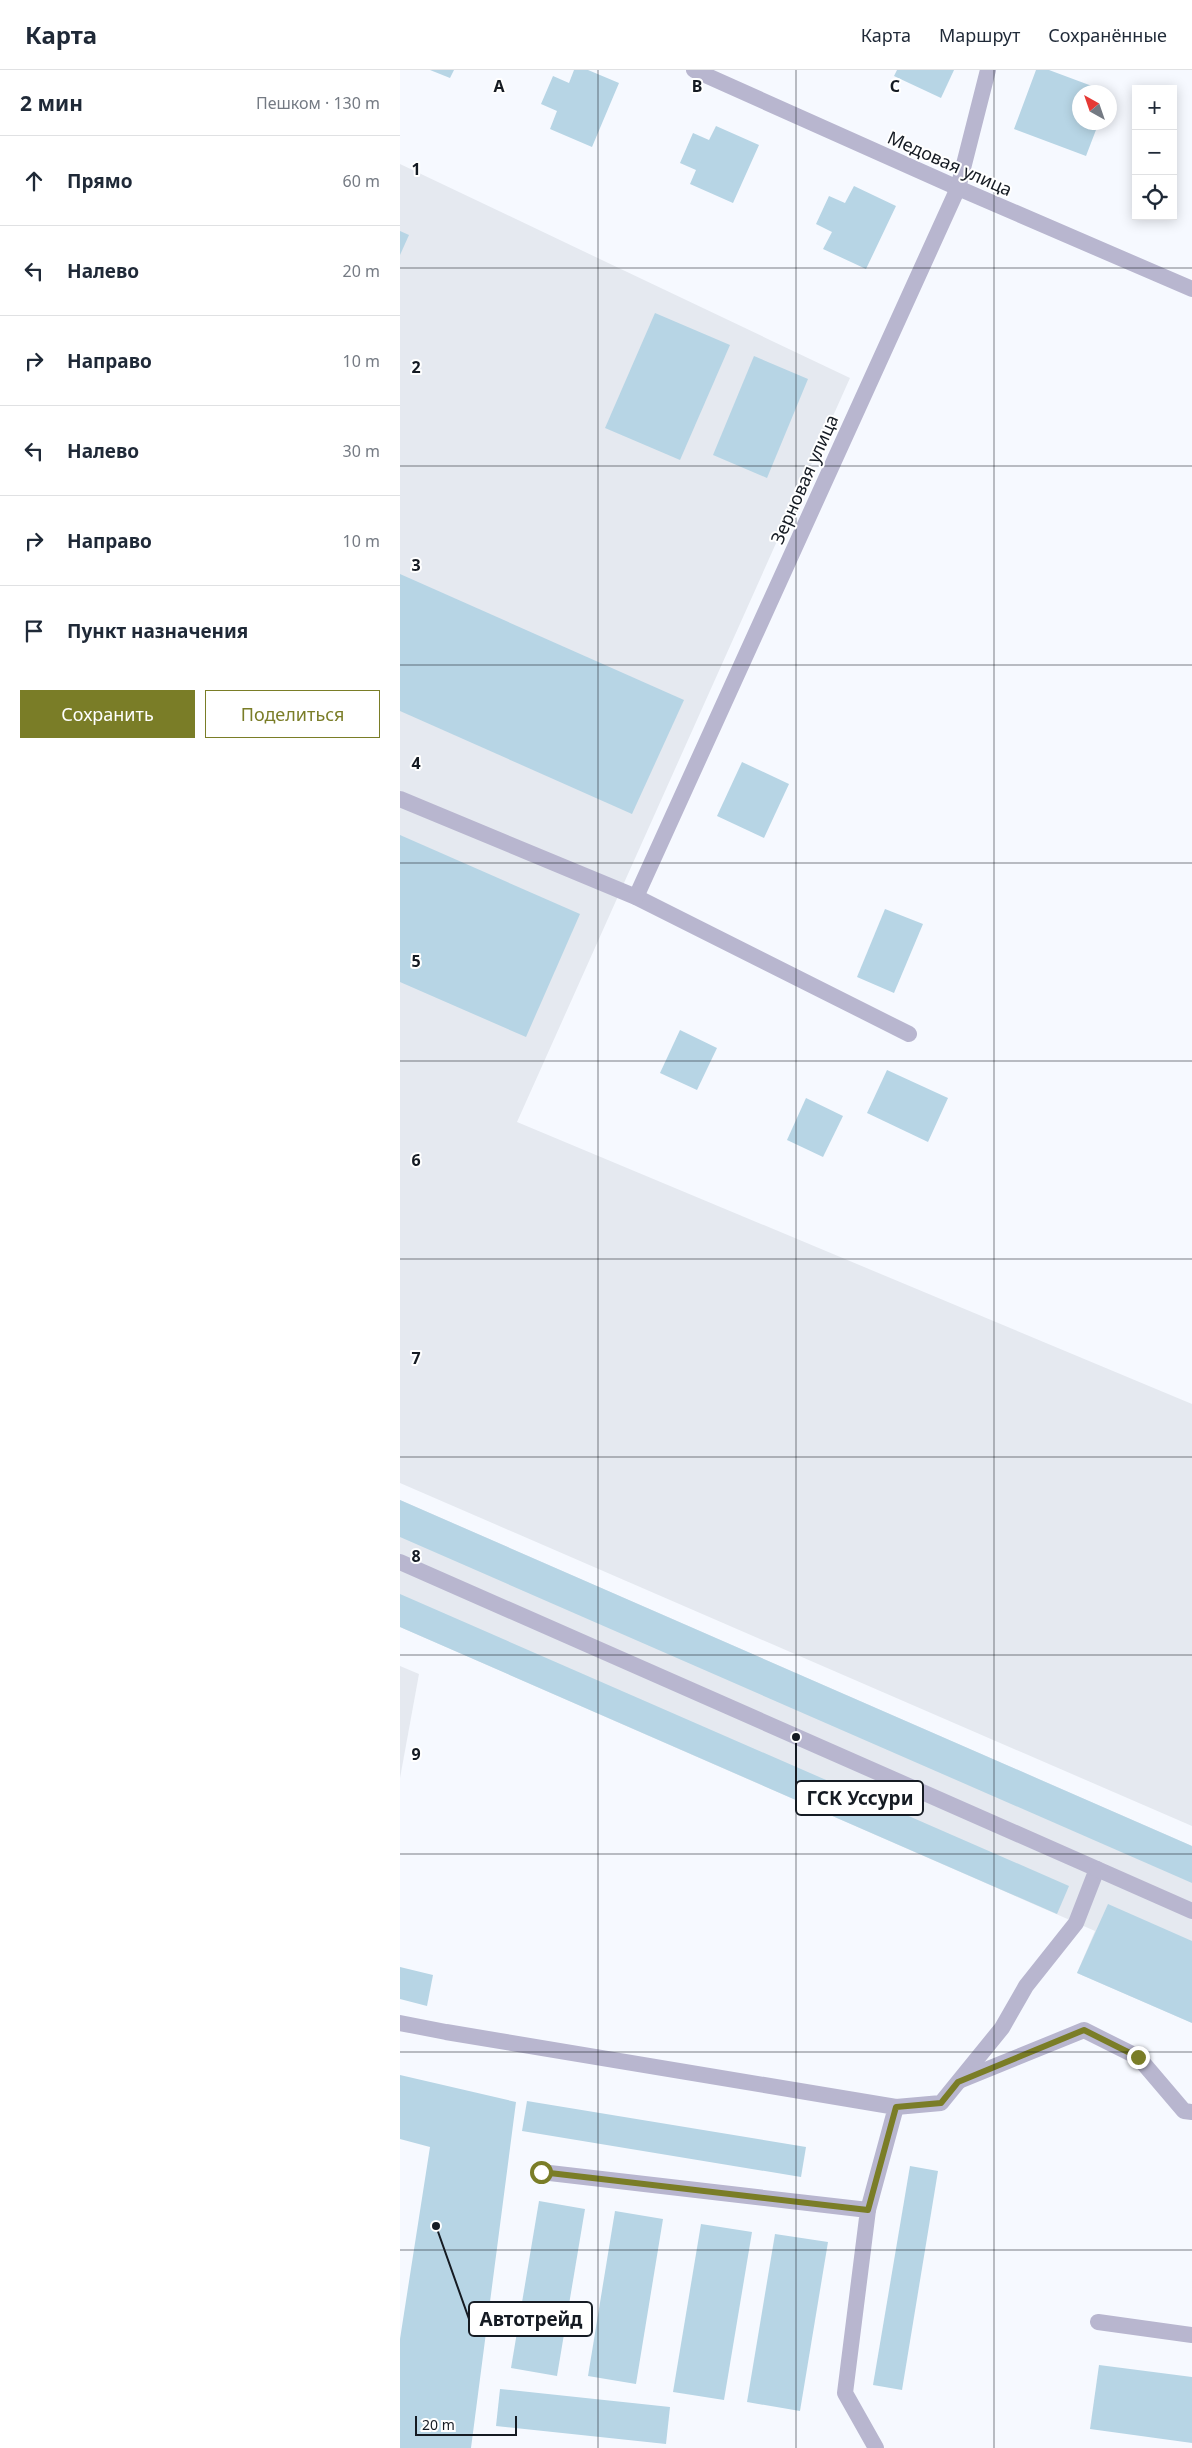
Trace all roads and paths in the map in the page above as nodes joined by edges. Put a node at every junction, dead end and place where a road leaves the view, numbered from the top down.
1 (694, 70) edge
2 (988, 70) edge
3 (958, 188) junction
4 (1192, 289) edge
5 (400, 799) edge
6 (636, 897) junction
7 (909, 1034) dead end
8 (400, 1562) edge
9 (1097, 1869) junction
10 (1192, 1911) edge
11 (400, 2023) edge
12 (958, 2082) junction
13 (896, 2107) junction
14 (1192, 2112) edge
15 (541, 2172) dead end
16 (868, 2210) junction
17 (1098, 2322) dead end
18 (1192, 2335) edge
19 (876, 2448) edge

1 - 3 lane, Медовая улица
2 - 3 lane, Зерновая улица
3 - 4 lane, Медовая улица
3 - 6 lane, Зерновая улица
5 - 6 lane
6 - 7 lane
8 - 9 lane
9 - 10 lane
9 - 12 lane
11 - 13 lane
12 - 13 lane
12 - 14 lane
13 - 16 lane
15 - 16 lane
16 - 19 lane
17 - 18 lane

